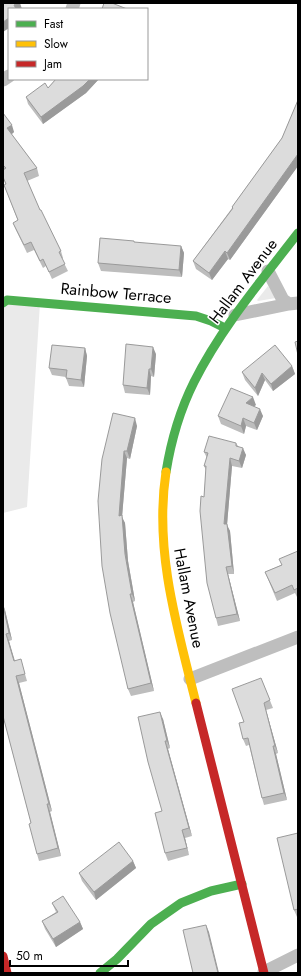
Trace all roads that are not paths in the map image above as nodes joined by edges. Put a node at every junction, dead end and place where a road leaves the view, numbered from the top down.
1 (298, 233) edge
2 (268, 271) junction
3 (4, 298) edge
4 (293, 304) edge
5 (235, 315) junction
6 (225, 328) junction
7 (298, 636) edge
8 (190, 679) junction
9 (242, 884) junction
10 (298, 955) edge
11 (3, 956) edge
12 (7, 973) edge
13 (100, 973) edge
14 (264, 973) edge

1 - 2 street, Hallam Avenue
2 - 4 street
2 - 5 street, Hallam Avenue
3 - 6 street, Rainbow Terrace
4 - 5 street
5 - 6 street, Hallam Avenue
6 - 8 street, Hallam Avenue
7 - 8 street
8 - 9 street, Hallam Avenue
9 - 13 street
9 - 14 street, Hallam Avenue
10 - 14 street
11 - 12 street

